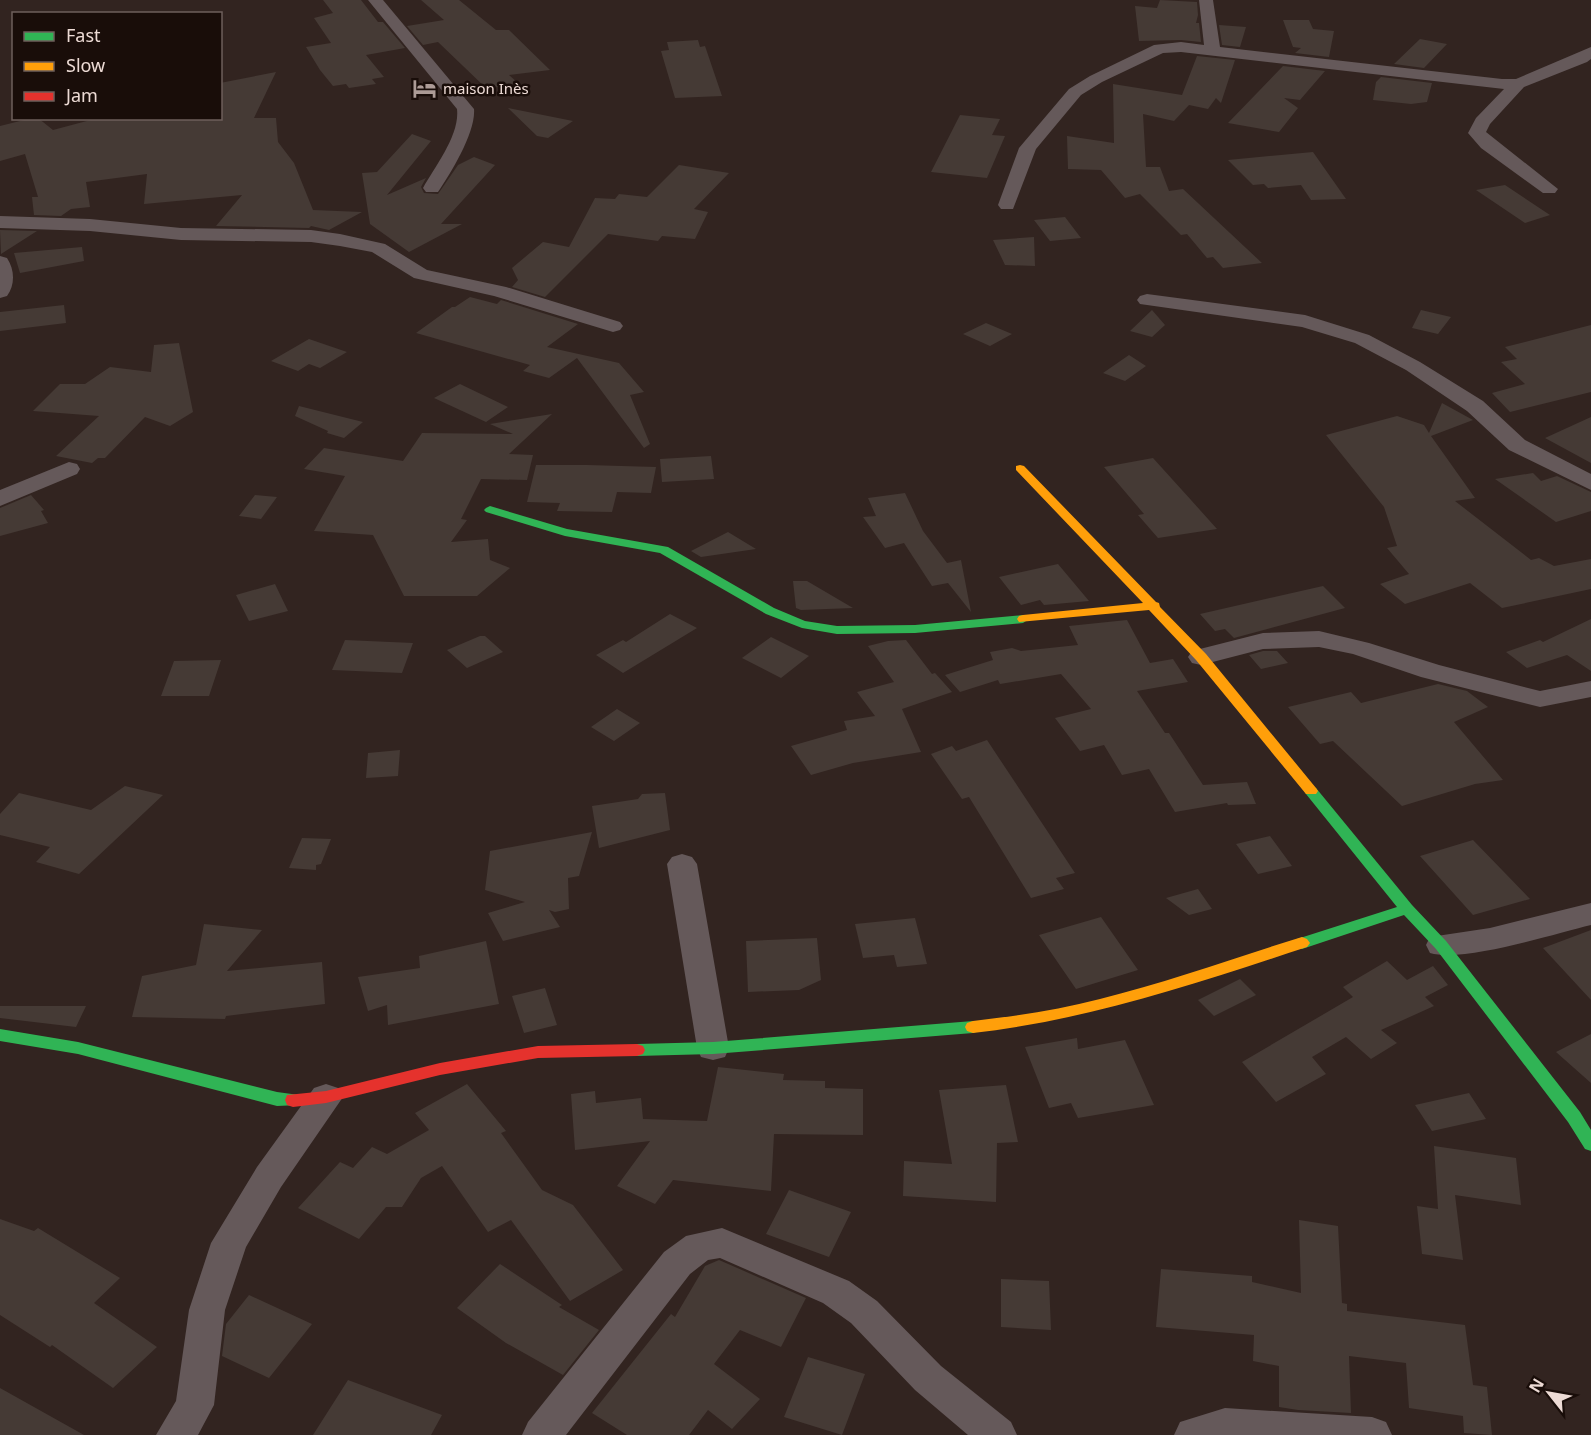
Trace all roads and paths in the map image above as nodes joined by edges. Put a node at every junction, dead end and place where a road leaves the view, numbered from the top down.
1 (375, 0) edge
2 (1206, 0) edge
3 (1213, 51) junction
4 (1591, 52) edge
5 (1518, 84) junction
6 (432, 188) dead end
7 (1549, 189) dead end
8 (1007, 205) dead end
9 (0, 222) edge
10 (0, 262) edge
11 (0, 292) edge
12 (1147, 300) dead end
13 (613, 326) dead end
14 (1020, 468) dead end
15 (69, 469) dead end
16 (1591, 483) edge
17 (0, 499) edge
18 (490, 510) dead end
19 (1155, 606) junction
20 (1201, 657) junction
21 (1591, 689) edge
22 (682, 864) dead end
23 (1407, 909) junction
24 (1591, 914) edge
25 (1441, 945) junction
26 (0, 1035) edge
27 (713, 1048) junction
28 (326, 1097) junction
29 (1591, 1144) edge
30 (176, 1435) edge
31 (542, 1435) edge
32 (997, 1435) edge
33 (1194, 1435) edge
34 (1372, 1435) edge

1 - 6 street
2 - 3 street
3 - 5 street
3 - 8 street
4 - 5 street
5 - 7 street
9 - 13 street
10 - 11 street
12 - 16 street
14 - 19 street
15 - 17 street
18 - 19 street
19 - 20 street
20 - 21 street
20 - 23 street
22 - 27 street
23 - 25 street
23 - 27 street
24 - 25 street
25 - 29 street
26 - 28 street
27 - 28 street
28 - 30 street
31 - 32 street
33 - 34 street

